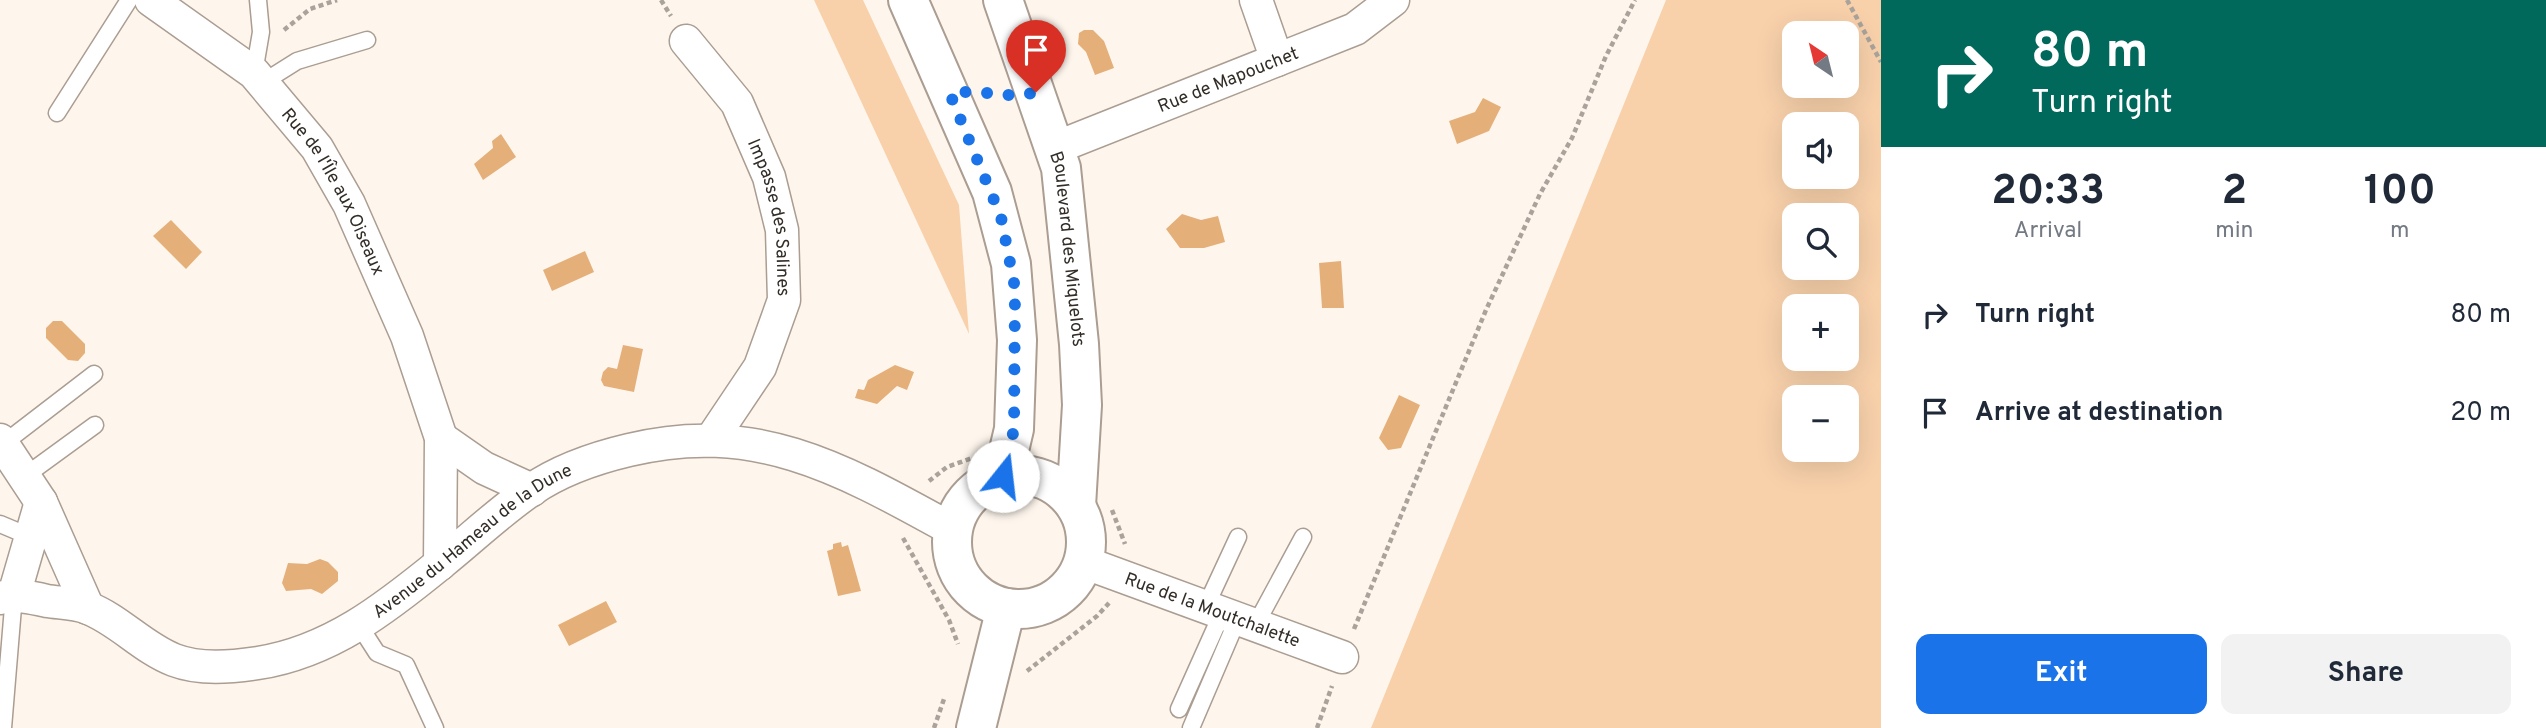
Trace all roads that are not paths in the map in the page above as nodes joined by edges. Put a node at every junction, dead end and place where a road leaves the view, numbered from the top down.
1 (129, 0) edge
2 (151, 0) edge
3 (258, 0) edge
4 (908, 0) edge
5 (1003, 0) edge
6 (1256, 0) edge
7 (1393, 0) edge
8 (367, 40) dead end
9 (686, 41) dead end
10 (1277, 61) junction
11 (258, 69) junction
12 (57, 113) dead end
13 (1055, 148) junction
14 (94, 374) dead end
15 (95, 425) dead end
16 (441, 438) junction
17 (711, 440) junction
18 (1, 442) edge
19 (1003, 476) junction
20 (33, 489) junction
21 (532, 490) junction
22 (1076, 506) junction
23 (0, 524) edge
24 (953, 530) junction
25 (31, 537) junction
26 (1238, 537) dead end
27 (1303, 537) dead end
28 (1083, 562) junction
29 (440, 564) junction
30 (7, 596) edge
31 (88, 608) junction
32 (1006, 608) junction
33 (1231, 615) junction
34 (359, 625) junction
35 (1342, 657) road end
36 (1179, 709) dead end
37 (3, 728) edge
38 (435, 728) edge
39 (976, 728) edge
40 (1191, 728) edge

1 - 12 lane
2 - 11 street, Rue de l'Île aux Oiseaux
3 - 11 lane
4 - 19 main road
5 - 13 main road, Boulevard des Miquelots
6 - 10 street
7 - 10 street, Rue de Mapouchet
8 - 11 lane
9 - 17 street, Impasse des Salines
10 - 13 street, Rue de Mapouchet
11 - 16 street, Rue de l'Île aux Oiseaux
13 - 22 main road, Boulevard des Miquelots
14 - 18 lane
15 - 20 lane
16 - 21 street
16 - 29 street, Rue de l'Île aux Oiseaux
17 - 21 street, Avenue du Hameau de la Dune
17 - 24 street, Avenue du Hameau de la Dune
18 - 20 street
19 - 22 main road
19 - 24 main road
20 - 25 street
20 - 31 street
21 - 29 street, Avenue du Hameau de la Dune
22 - 28 main road
23 - 25 lane
24 - 32 main road
25 - 30 street
26 - 33 lane
27 - 33 lane
28 - 32 main road
28 - 33 street, Rue de la Moutchalette
29 - 34 street, Avenue du Hameau de la Dune
30 - 31 street, Avenue du Hameau de la Dune
30 - 37 lane
31 - 34 street, Avenue du Hameau de la Dune
32 - 39 main road
33 - 35 street, Rue de la Moutchalette
33 - 36 lane
33 - 40 lane
34 - 38 lane

